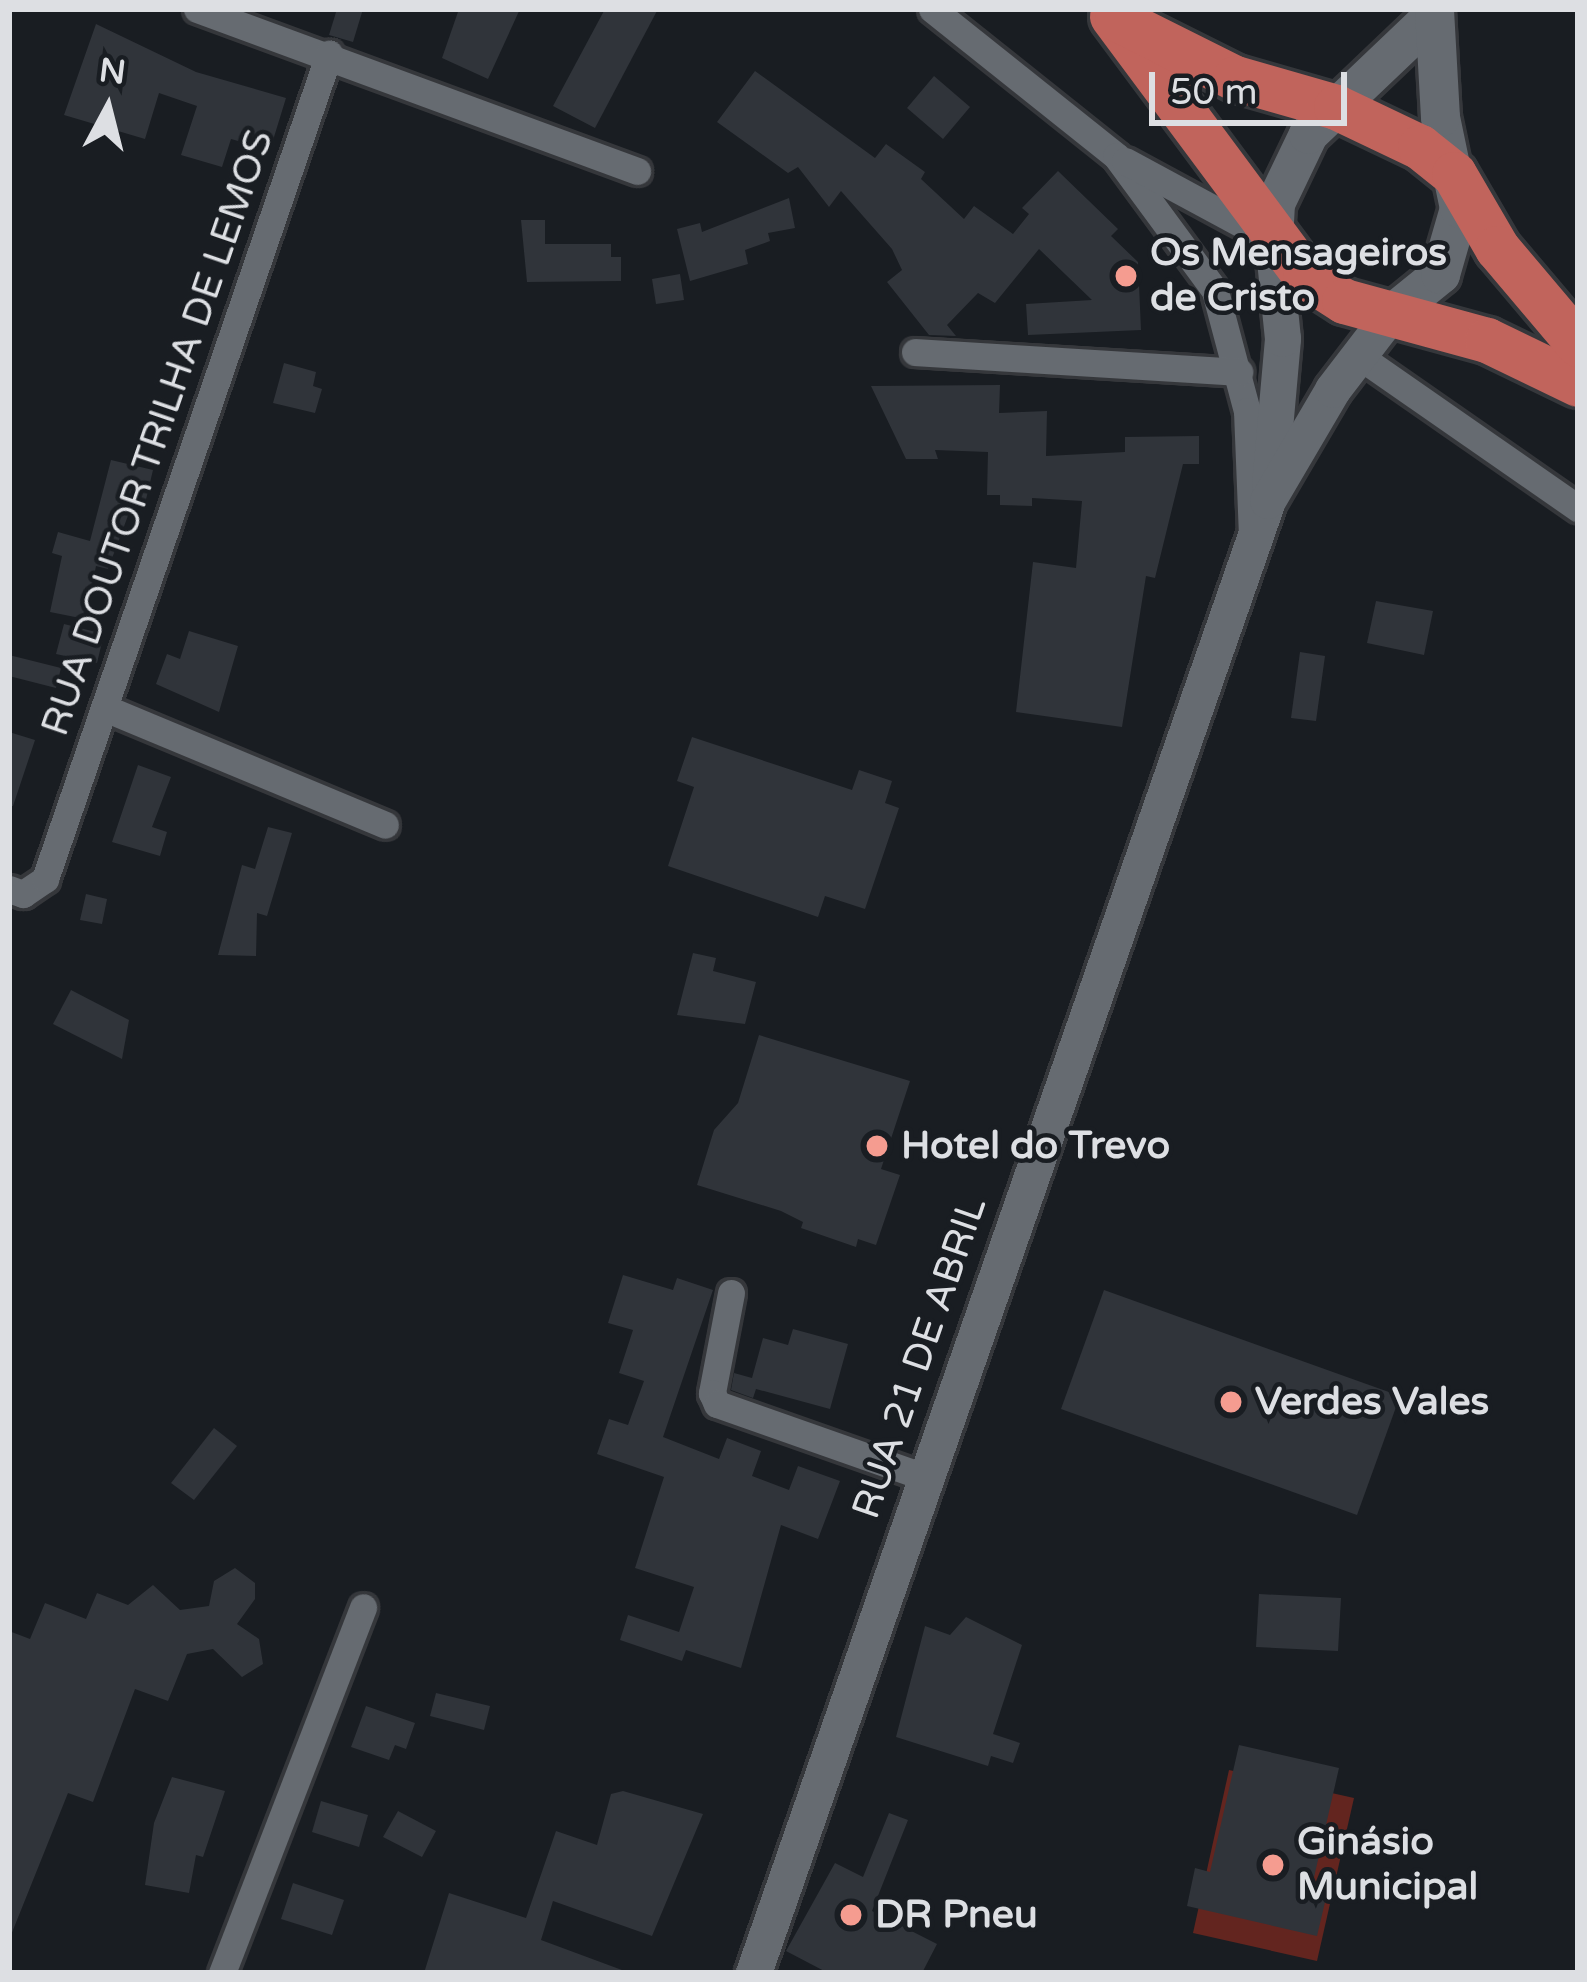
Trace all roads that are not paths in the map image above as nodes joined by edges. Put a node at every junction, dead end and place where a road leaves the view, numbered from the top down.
1 (197, 9) edge
2 (932, 9) edge
3 (1107, 12) edge
4 (1432, 14) edge
5 (329, 54) junction
6 (1336, 107) junction
7 (1116, 156) junction
8 (637, 171) dead end
9 (1454, 174) junction
10 (1273, 241) junction
11 (1392, 313) junction
12 (1578, 344) edge
13 (915, 352) dead end
14 (1359, 356) junction
15 (1239, 372) junction
16 (1578, 384) edge
17 (1268, 501) junction
18 (1578, 508) edge
19 (1253, 544) junction
20 (106, 709) junction
21 (385, 825) dead end
22 (16, 892) edge
23 (731, 1293) dead end
24 (922, 1476) junction
25 (363, 1607) dead end
26 (222, 1973) edge
27 (754, 1973) edge

1 - 5 street
2 - 7 street
3 - 6 highway
3 - 10 highway
4 - 6 main road
4 - 9 main road
5 - 8 street
5 - 20 street, RUA DOUTOR TRILHA DE LEMOS
6 - 9 highway
6 - 10 main road
7 - 10 street
7 - 15 street
9 - 11 main road
9 - 12 highway
10 - 11 highway
10 - 17 street, RUA 21 DE ABRIL
11 - 14 street, RUA 21 DE ABRIL
11 - 16 highway
13 - 15 street
14 - 17 street, RUA 21 DE ABRIL
14 - 18 street
15 - 19 street
17 - 19 street, RUA 21 DE ABRIL
19 - 24 street, RUA 21 DE ABRIL
20 - 21 street
20 - 22 street, RUA DOUTOR TRILHA DE LEMOS
23 - 24 street
24 - 27 street, RUA 21 DE ABRIL
25 - 26 street

